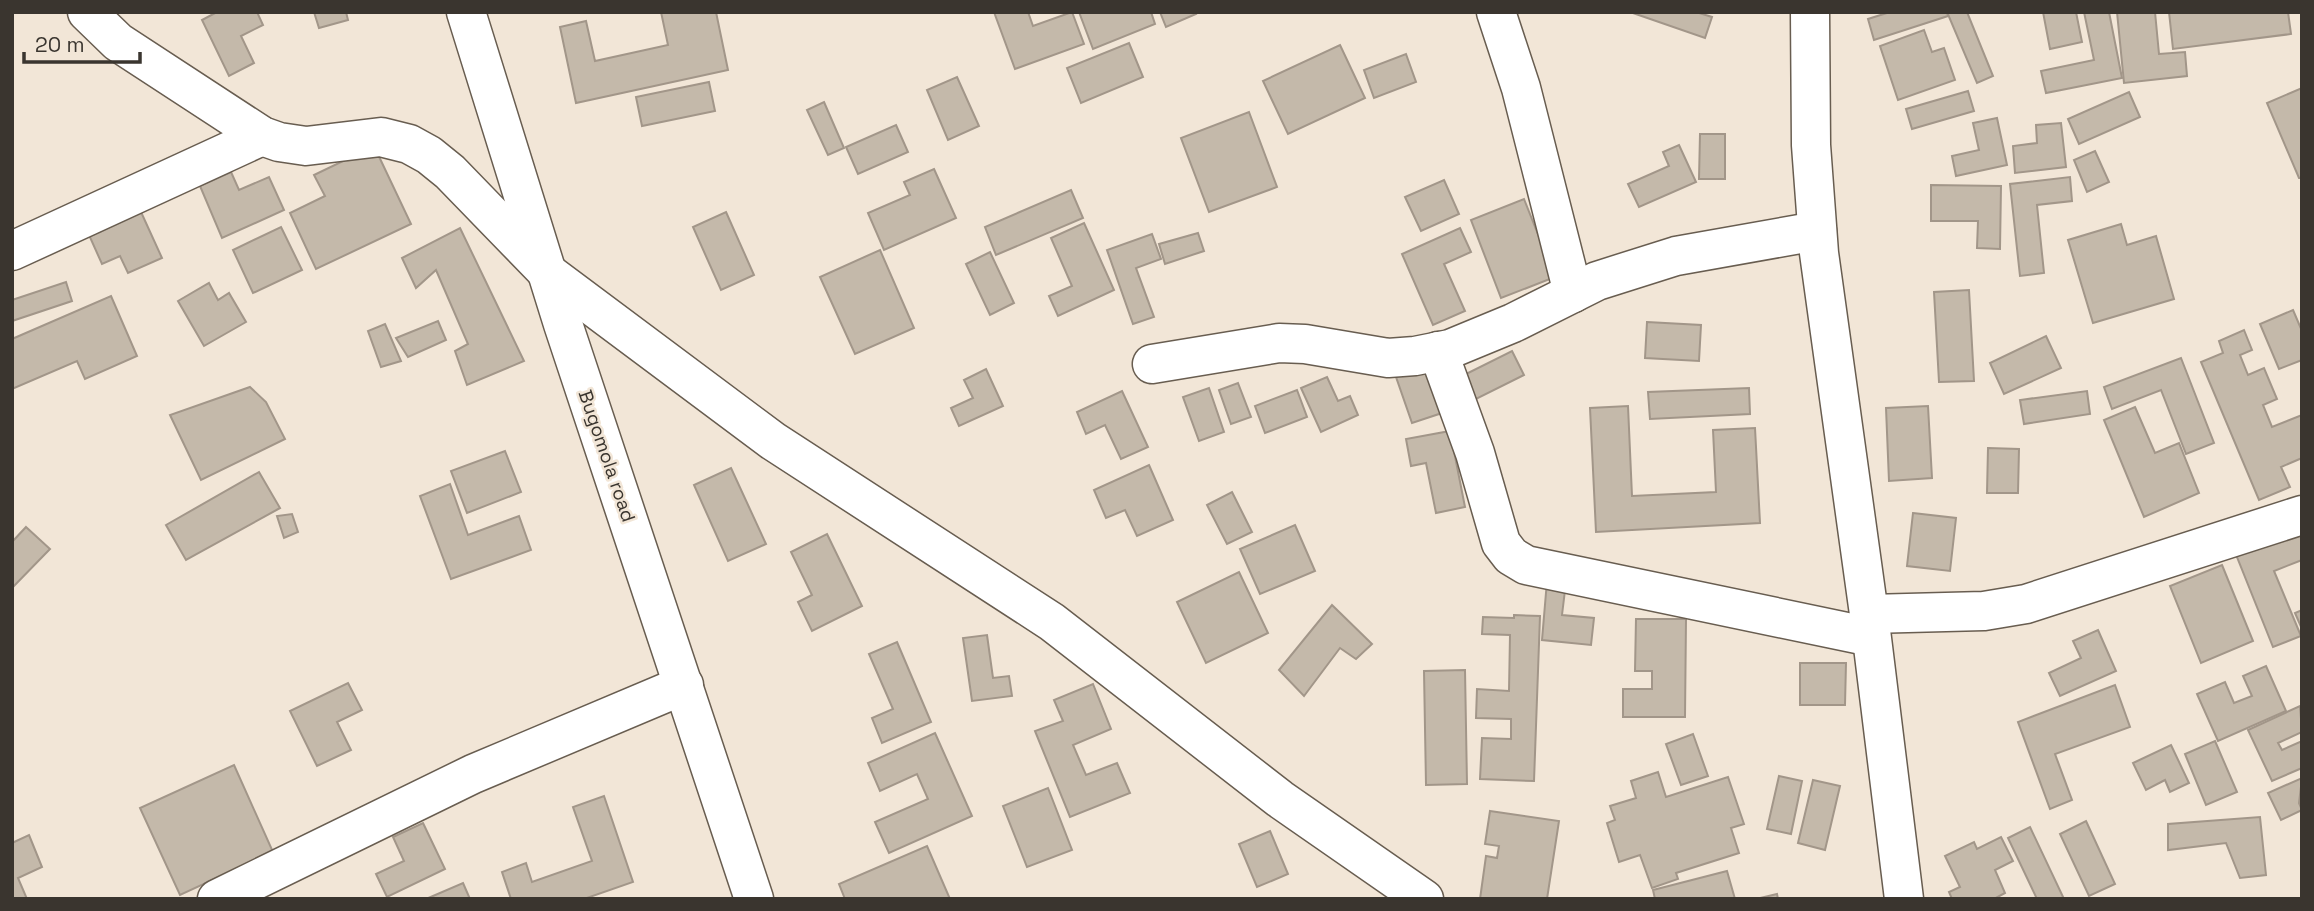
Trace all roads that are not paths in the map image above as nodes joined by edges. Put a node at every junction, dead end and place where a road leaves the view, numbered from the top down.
1 (87, 12) edge
2 (466, 12) edge
3 (1496, 12) edge
4 (1810, 12) edge
5 (262, 136) junction
6 (1817, 231) junction
7 (12, 251) edge
8 (548, 274) junction
9 (1573, 293) junction
10 (1438, 351) junction
11 (1152, 364) dead end
12 (2302, 515) edge
13 (1870, 626) junction
14 (684, 685) junction
15 (217, 899) edge
16 (754, 899) edge
17 (1424, 899) edge
18 (1904, 899) edge

1 - 5 street
2 - 8 street, Bugomola road
3 - 9 street
4 - 6 street
5 - 7 street
5 - 8 street
6 - 9 street
6 - 13 street
8 - 14 street, Bugomola road
8 - 17 street
9 - 10 street
10 - 11 street
10 - 13 street
12 - 13 street
13 - 18 street
14 - 15 street
14 - 16 street, Bugomola road

